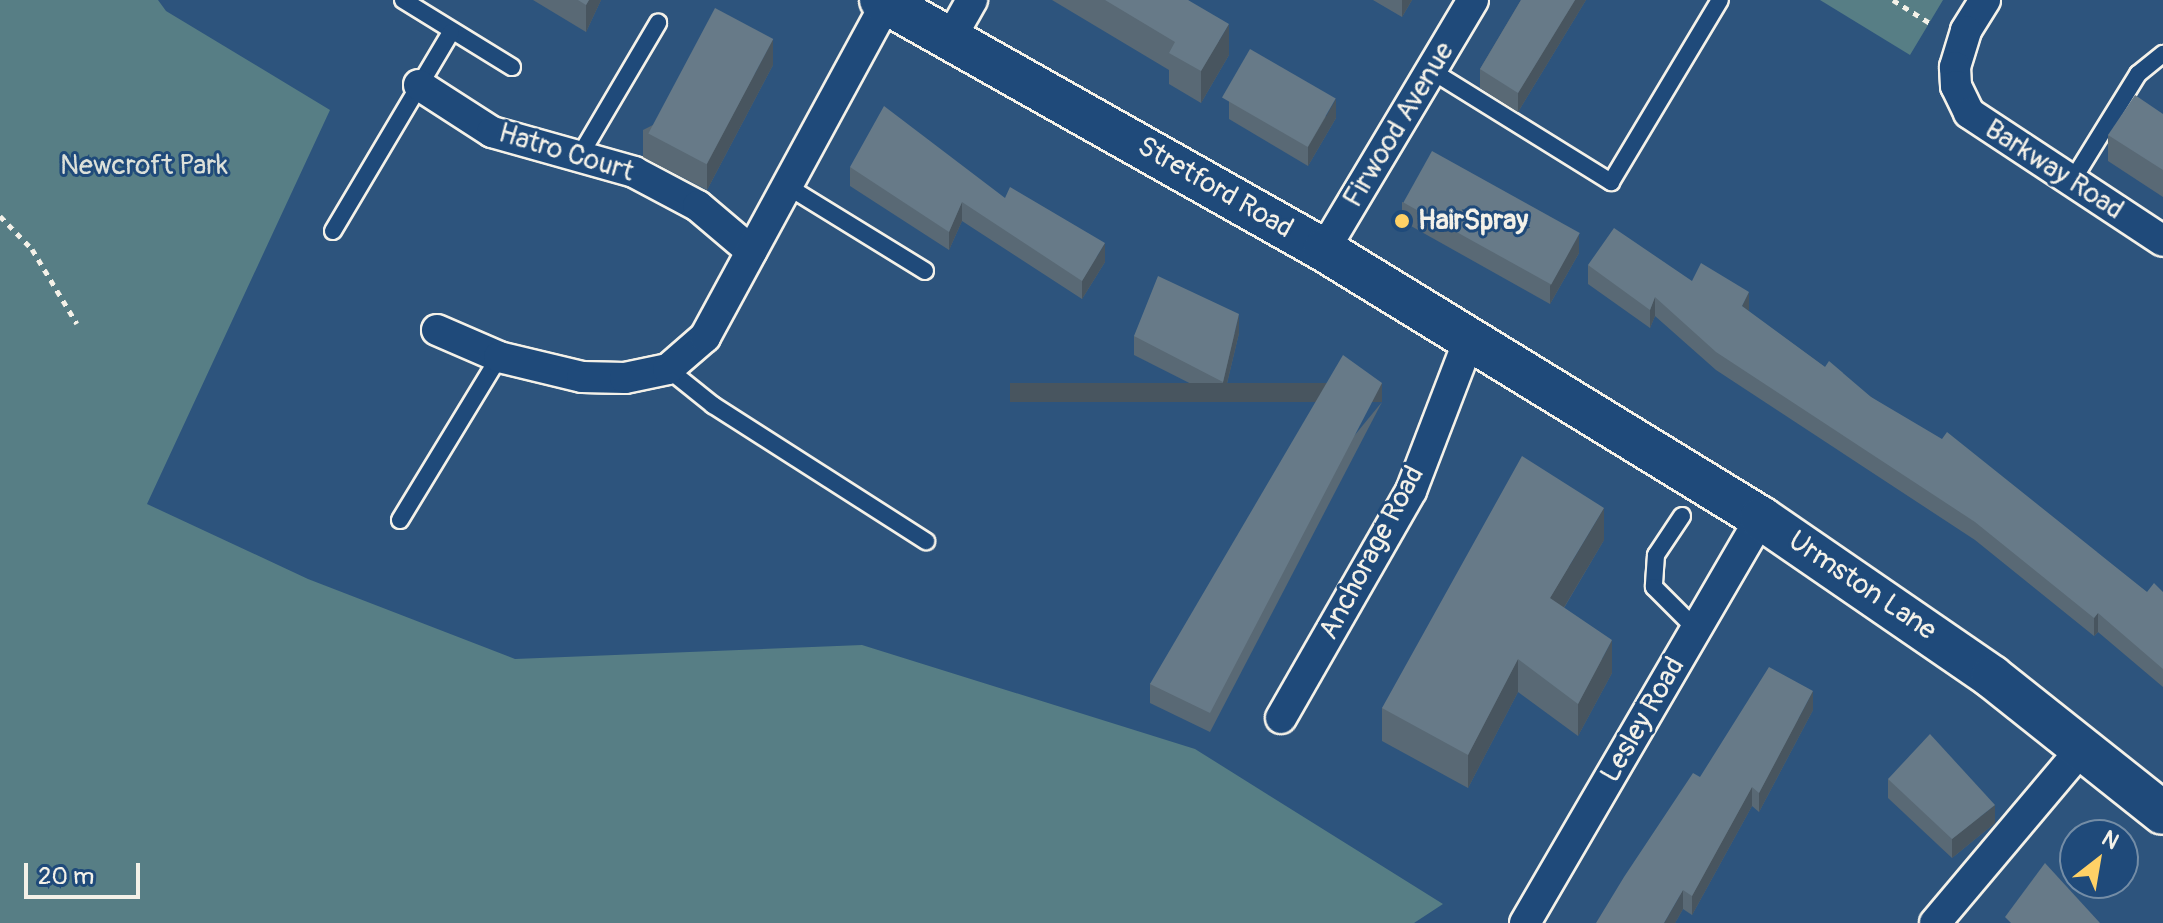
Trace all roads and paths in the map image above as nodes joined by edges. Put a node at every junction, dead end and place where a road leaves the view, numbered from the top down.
1 (403, 0) edge
2 (972, 0) edge
3 (1473, 0) edge
4 (1720, 0) edge
5 (1893, 0) edge
6 (1985, 0) edge
7 (884, 1) edge
8 (658, 23) dead end
9 (451, 32) junction
10 (951, 37) junction
11 (1962, 41) junction
12 (2163, 54) edge
13 (512, 67) dead end
14 (1432, 71) junction
15 (419, 85) junction
16 (579, 157) junction
17 (2072, 181) junction
18 (787, 186) junction
19 (0, 216) edge
20 (333, 231) dead end
21 (2163, 241) edge
22 (1324, 250) junction
23 (751, 251) junction
24 (925, 271) dead end
25 (77, 324) dead end
26 (437, 330) dead end
27 (1470, 337) junction
28 (499, 357) junction
29 (668, 369) junction
30 (1544, 384) joint
31 (1682, 516) dead end
32 (1761, 518) junction
33 (400, 520) dead end
34 (926, 541) dead end
35 (1696, 629) junction
36 (1281, 718) dead end
37 (2084, 746) junction
38 (2163, 813) edge
39 (1525, 923) edge
40 (1935, 923) edge

1 - 9 lane
2 - 10 street
3 - 14 street, Firwood Avenue
4 - 14 lane
5 - 11 path
6 - 11 street, Barkway Road
7 - 10 main road, Stretford Road
7 - 18 street
8 - 16 lane
9 - 13 lane
9 - 15 lane
10 - 22 main road, Stretford Road
11 - 17 street, Barkway Road
12 - 17 lane
14 - 22 street, Firwood Avenue
15 - 16 street, Hatro Court
15 - 20 lane
16 - 23 street, Hatro Court
17 - 21 street, Barkway Road
18 - 23 street
18 - 24 lane
19 - 25 path
22 - 27 main road, Stretford Road
23 - 29 street
26 - 28 street
27 - 30 main road, Stretford Road
27 - 36 street, Anchorage Road
28 - 29 street
28 - 33 lane
29 - 34 lane
30 - 32 main road, Urmston Lane
31 - 35 lane
32 - 35 street, Lesley Road
32 - 37 main road, Urmston Lane
35 - 39 street, Lesley Road
37 - 38 main road, Urmston Lane
37 - 40 street

